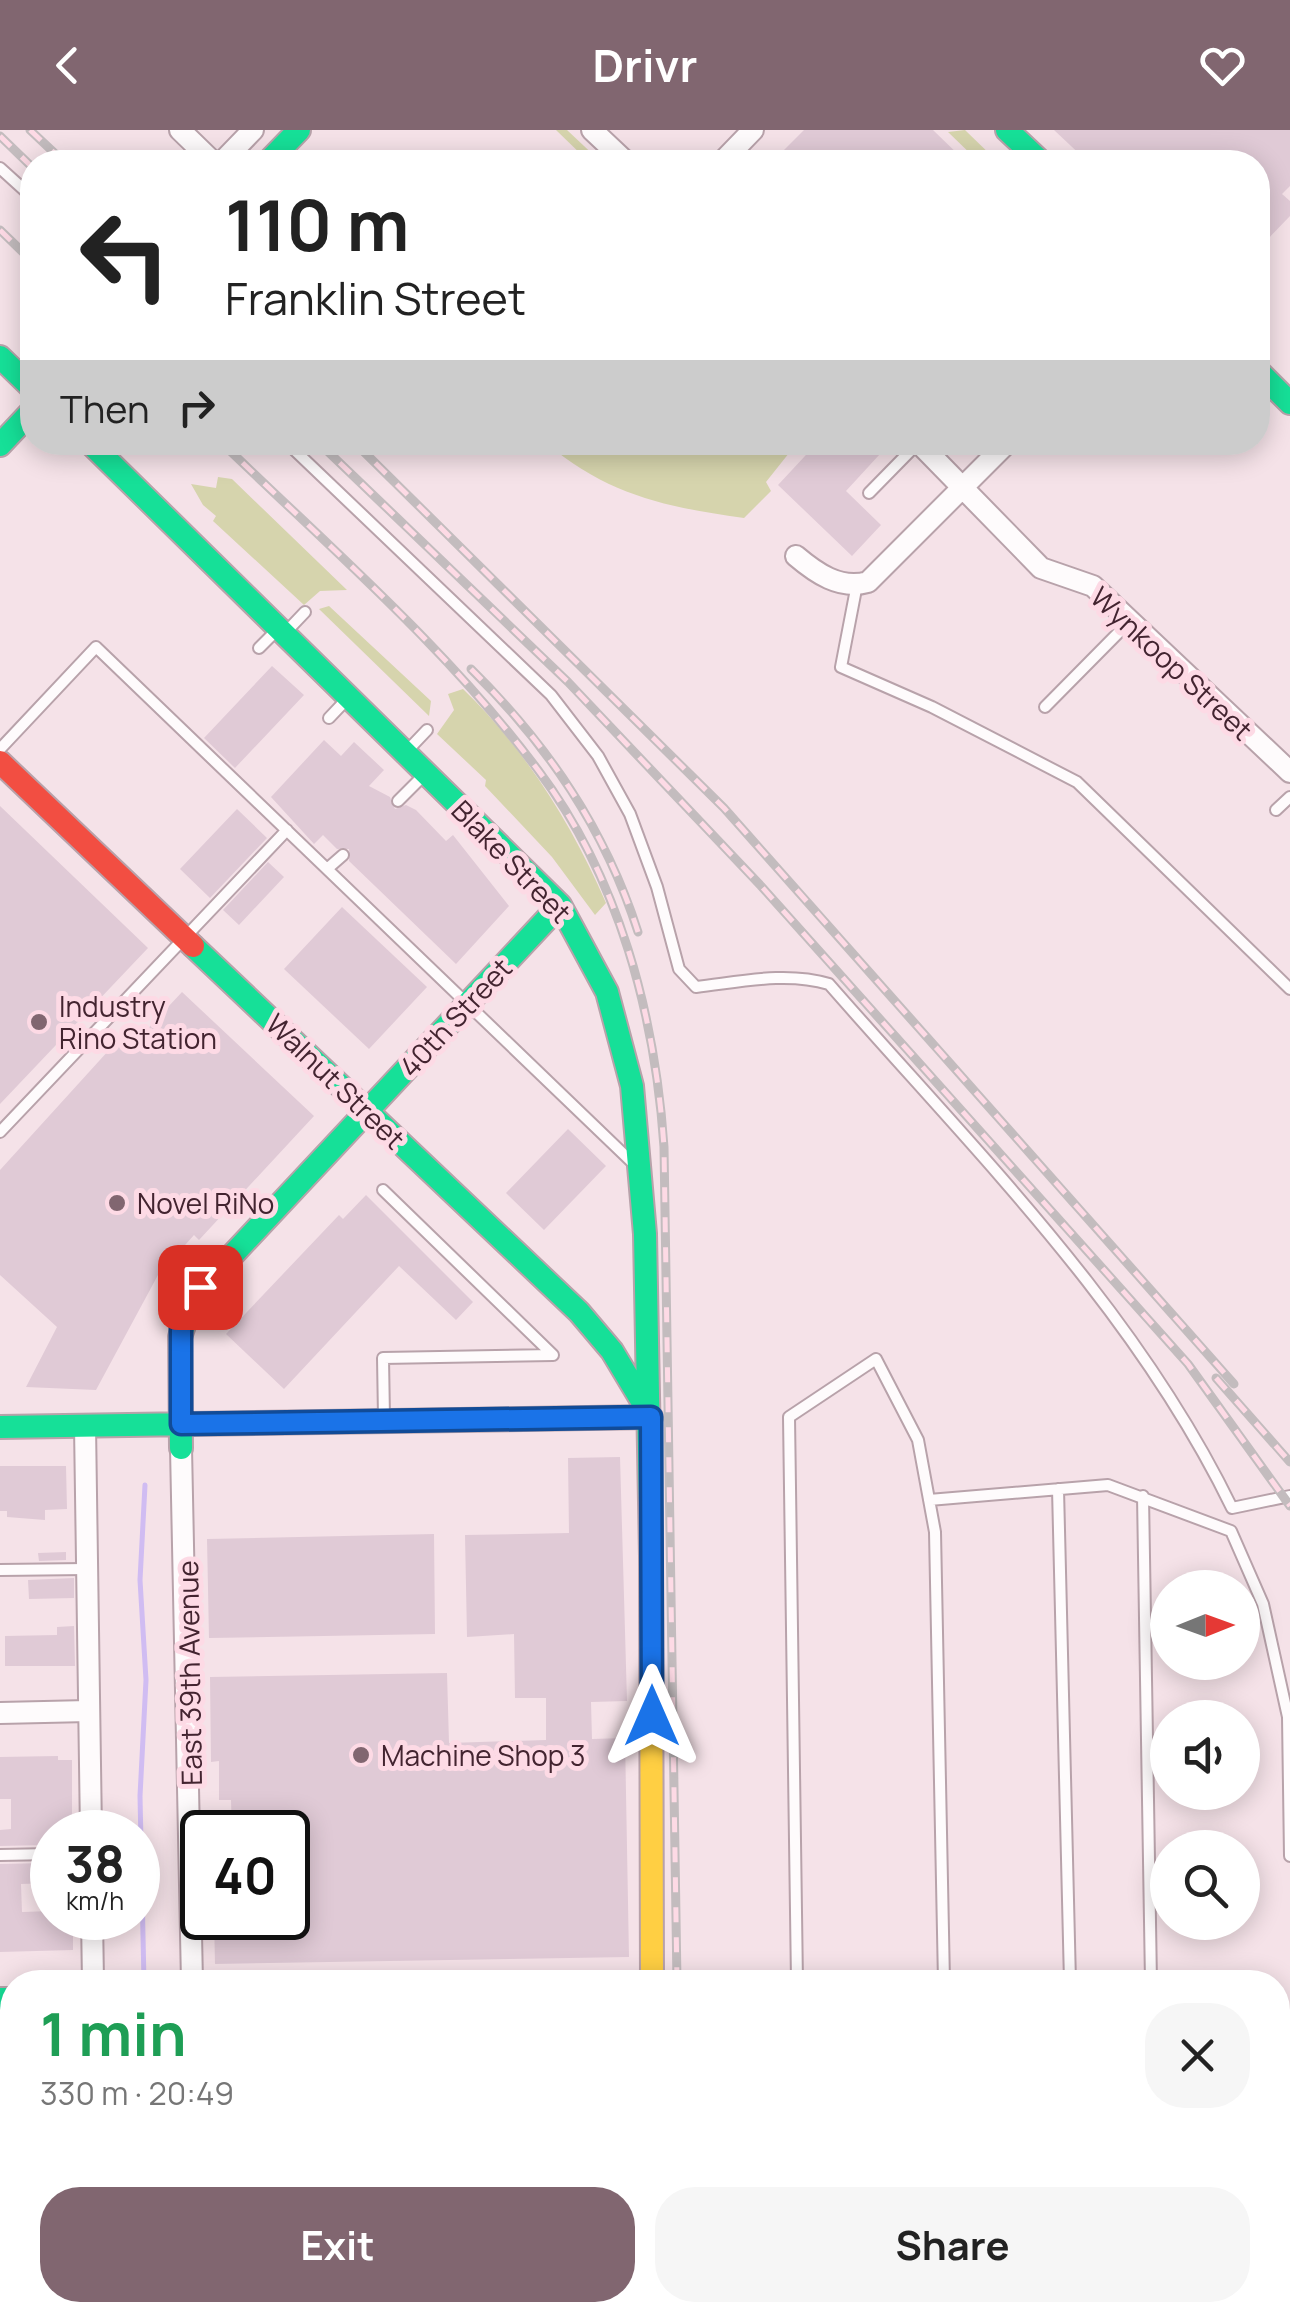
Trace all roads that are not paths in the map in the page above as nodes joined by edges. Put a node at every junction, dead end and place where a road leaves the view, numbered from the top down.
1 (180, 130) edge
2 (253, 130) edge
3 (299, 130) edge
4 (592, 130) edge
5 (754, 130) edge
6 (1008, 130) edge
7 (201, 150) edge
8 (234, 150) edge
9 (280, 150) edge
10 (613, 150) edge
11 (734, 150) edge
12 (1029, 150) edge
13 (0, 168) edge
14 (20, 186) edge
15 (1270, 383) edge
16 (1290, 403) edge
17 (20, 424) edge
18 (0, 445) edge
19 (102, 455) edge
20 (300, 455) edge
21 (906, 455) edge
22 (931, 455) edge
23 (996, 455) edge
24 (965, 487) junction
25 (869, 493) dead end
26 (796, 556) dead end
27 (857, 584) junction
28 (305, 612) dead end
29 (1130, 621) junction
30 (281, 630) junction
31 (259, 648) dead end
32 (348, 697) junction
33 (1045, 708) dead end
34 (329, 718) dead end
35 (428, 730) dead end
36 (0, 749) edge
37 (406, 753) junction
38 (0, 762) edge
39 (1290, 772) edge
40 (426, 773) junction
41 (1290, 796) edge
42 (398, 801) dead end
43 (1276, 810) dead end
44 (286, 830) junction
45 (342, 854) dead end
46 (328, 869) junction
47 (560, 905) junction
48 (184, 937) junction
49 (1290, 988) edge
50 (468, 1004) junction
51 (367, 1111) junction
52 (1, 1130) edge
53 (643, 1173) junction
54 (382, 1190) dead end
55 (651, 1417) junction
56 (384, 1421) junction
57 (181, 1424) junction
58 (85, 1426) junction
59 (0, 1427) edge
60 (181, 1448) joint
61 (1058, 1490) junction
62 (1143, 1496) junction
63 (1290, 1496) edge
64 (930, 1500) junction
65 (1232, 1508) junction
66 (1231, 1532) junction
67 (87, 1569) junction
68 (0, 1570) edge
69 (88, 1711) junction
70 (0, 1713) edge
71 (90, 1810) edge
72 (30, 1855) edge
73 (0, 1856) edge
74 (1290, 1856) edge
75 (92, 1940) edge
76 (93, 1970) edge
77 (192, 1970) edge
78 (652, 1970) edge
79 (797, 1970) edge
80 (944, 1970) edge
81 (1070, 1970) edge
82 (1151, 1970) edge

1 - 7 street
2 - 8 street
3 - 9 street
4 - 10 street
5 - 11 street
6 - 12 street
13 - 14 lane
15 - 16 street
17 - 18 street
19 - 30 street, Blake Street
20 - 65 lane
21 - 25 lane
22 - 24 street, Wynkoop Street
23 - 24 street
24 - 27 street
24 - 29 street, Wynkoop Street
26 - 27 street
27 - 49 lane
28 - 30 lane
29 - 33 lane
29 - 39 street, Wynkoop Street
30 - 31 lane
30 - 32 street, Blake Street
32 - 34 lane
32 - 37 street, Blake Street
35 - 37 lane
36 - 44 lane
37 - 40 street, Blake Street
38 - 48 street, Walnut Street
40 - 42 lane
40 - 47 street, Blake Street
41 - 43 lane
44 - 46 lane
44 - 48 lane
45 - 46 lane
46 - 50 lane
47 - 50 street, 40th Street
47 - 53 street, Blake Street
48 - 51 street, Walnut Street
48 - 52 lane
50 - 51 street, 40th Street
50 - 53 lane
51 - 55 street, Walnut Street
51 - 57 street, 40th Street
53 - 55 street, Blake Street
54 - 56 lane
55 - 56 street
55 - 78 street, Blake Street
56 - 57 street
57 - 58 street
57 - 60 street, East 39th Avenue
58 - 59 street
58 - 67 street
60 - 77 street, East 39th Avenue
61 - 62 lane
61 - 64 lane
61 - 81 lane
62 - 66 lane
62 - 82 lane
63 - 65 lane
64 - 79 lane
64 - 80 lane
65 - 66 lane
66 - 74 lane
67 - 68 lane
67 - 69 street
69 - 70 street
69 - 71 street
72 - 73 lane
75 - 76 street

